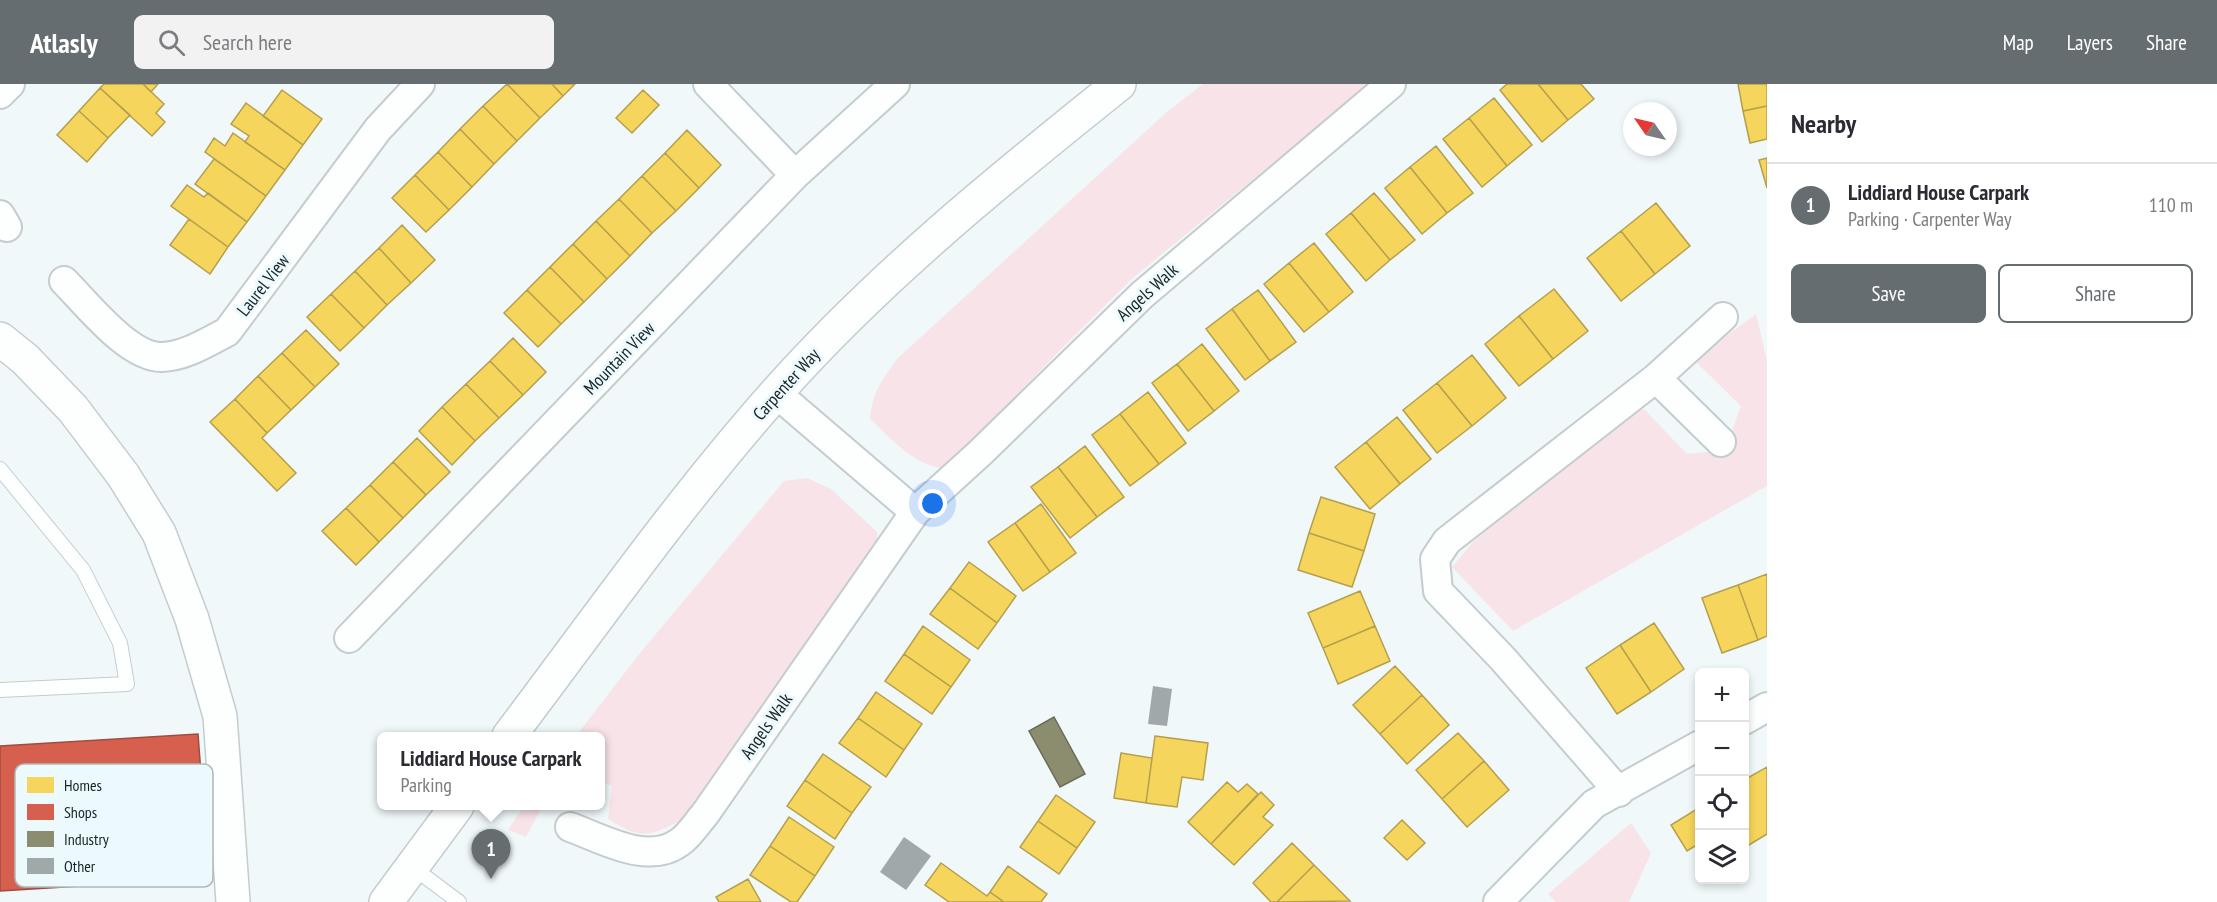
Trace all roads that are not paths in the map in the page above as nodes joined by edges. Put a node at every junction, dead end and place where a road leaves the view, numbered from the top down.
1 (10, 84) edge
2 (420, 84) edge
3 (708, 84) edge
4 (895, 84) edge
5 (1119, 84) edge
6 (1390, 84) edge
7 (0, 94) edge
8 (795, 175) junction
9 (64, 281) dead end
10 (1723, 317) dead end
11 (0, 339) edge
12 (1656, 378) junction
13 (776, 393) junction
14 (1721, 442) dead end
15 (2, 472) edge
16 (915, 512) junction
17 (349, 638) dead end
18 (0, 690) edge
19 (1767, 707) edge
20 (1749, 717) edge
21 (512, 732) edge
22 (1695, 748) edge
23 (1619, 792) junction
24 (454, 810) edge
25 (570, 827) dead end
26 (411, 866) junction
27 (233, 902) edge
28 (386, 902) edge
29 (459, 902) edge
30 (1498, 902) edge

1 - 7 street
2 - 9 street, Laurel View
3 - 8 street
4 - 8 street, Mountain View
5 - 13 street, Carpenter Way
6 - 16 street, Angels Walk
8 - 17 street, Mountain View
10 - 12 street
11 - 27 street
12 - 14 street
12 - 23 street
13 - 16 street
13 - 21 street, Carpenter Way
15 - 18 lane
16 - 25 street, Angels Walk
19 - 20 street
22 - 23 street
23 - 30 street
24 - 26 street
26 - 28 street
26 - 29 lane

